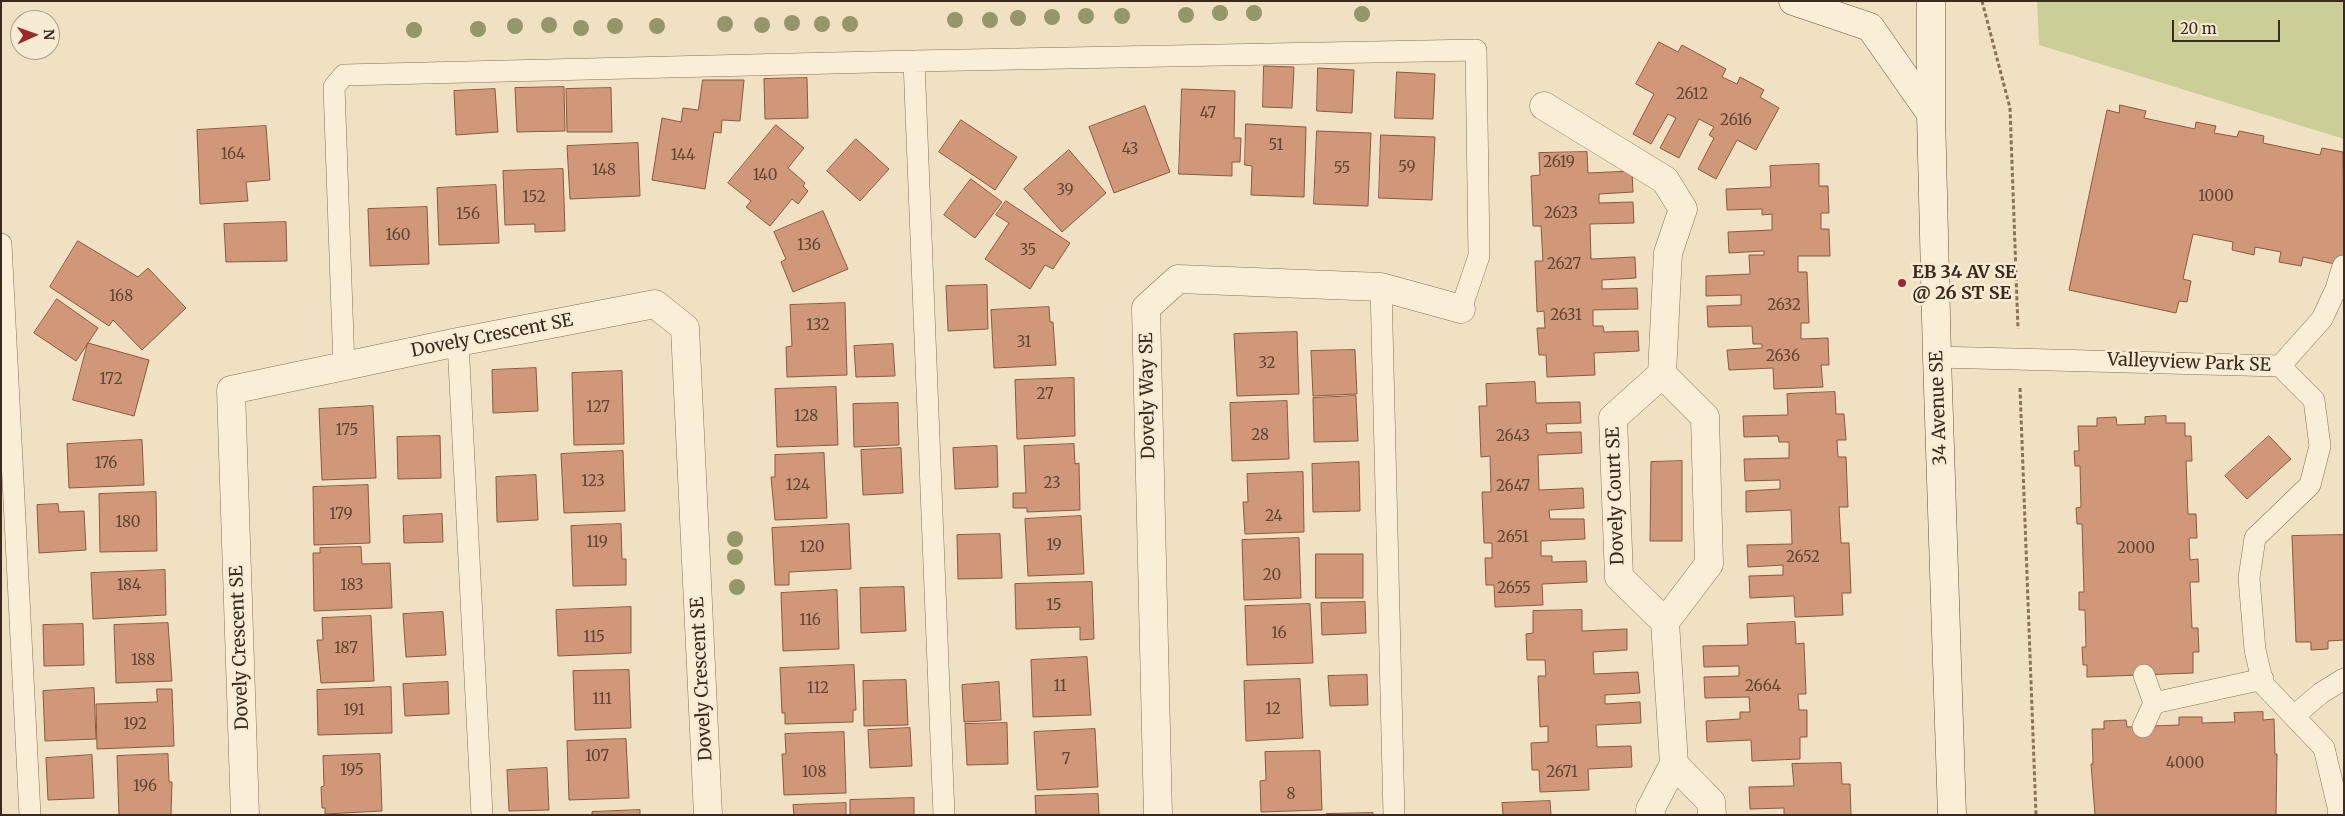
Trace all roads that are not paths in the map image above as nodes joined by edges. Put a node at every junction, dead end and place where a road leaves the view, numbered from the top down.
1 (1792, 1) edge
2 (1931, 1) edge
3 (914, 61) junction
4 (1544, 106) dead end
5 (1931, 114) junction
6 (1, 244) edge
7 (2343, 266) edge
8 (1381, 286) junction
9 (1461, 309) joint
10 (458, 342) junction
11 (1937, 357) junction
12 (344, 366) junction
13 (2280, 366) junction
14 (1662, 374) junction
15 (1665, 622) junction
16 (2144, 675) dead end
17 (2344, 679) edge
18 (2262, 680) junction
19 (2154, 703) junction
20 (2294, 716) junction
21 (2143, 727) dead end
22 (1674, 764) junction
23 (30, 815) edge
24 (245, 815) edge
25 (482, 815) edge
26 (708, 815) edge
27 (944, 815) edge
28 (1158, 815) edge
29 (1394, 815) edge
30 (1651, 815) edge
31 (1712, 815) edge
32 (1952, 815) edge
33 (2338, 815) edge

1 - 5 street
2 - 5 street, 34 Avenue SE
3 - 9 lane
3 - 12 lane
3 - 27 lane
4 - 14 street
5 - 11 street, 34 Avenue SE
6 - 23 lane
7 - 13 lane
8 - 9 street, Dovely Way SE
8 - 28 street, Dovely Way SE
8 - 29 lane
10 - 12 street, Dovely Crescent SE
10 - 25 lane
10 - 26 street, Dovely Crescent SE
11 - 13 lane, Valleyview Park SE
11 - 32 street, 34 Avenue SE
12 - 24 street, Dovely Crescent SE
13 - 18 lane, Valleyview Park SE
14 - 15 street
14 - 15 street, Dovely Court SE
15 - 22 street
16 - 19 lane
17 - 20 lane
18 - 19 lane
18 - 20 lane, Valleyview Park SE
19 - 21 lane
20 - 33 lane, Valleyview Park SE
22 - 30 street
22 - 31 street

